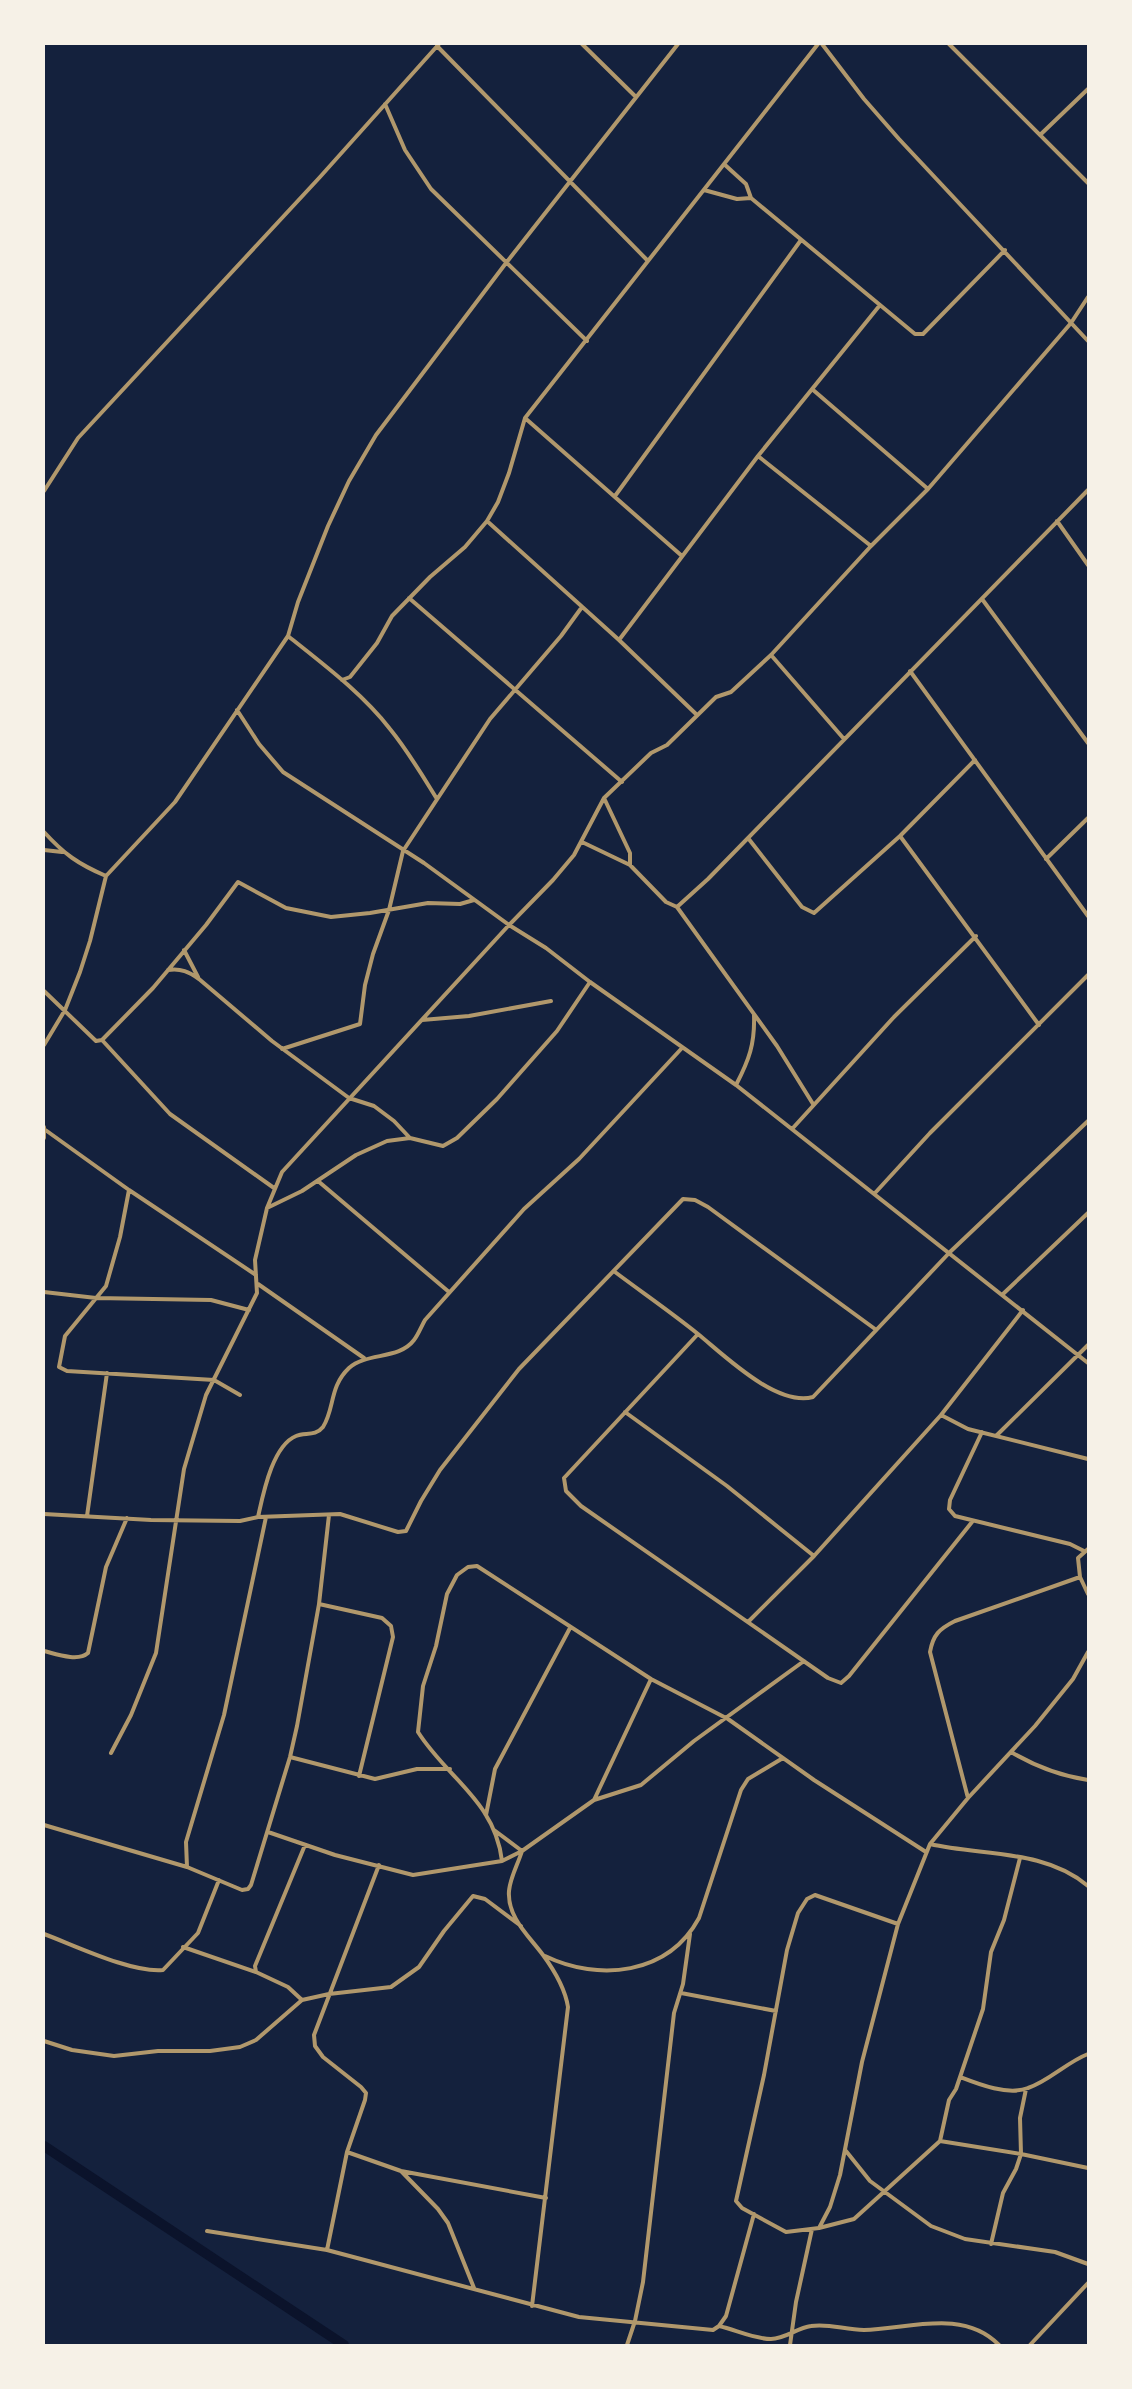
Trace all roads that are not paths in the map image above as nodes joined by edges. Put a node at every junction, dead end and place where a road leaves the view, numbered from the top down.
1 (582, 44) edge
2 (678, 44) edge
3 (818, 44) edge
4 (822, 44) edge
5 (949, 44) edge
6 (438, 45) edge
7 (1088, 89) edge
8 (636, 97) junction
9 (385, 104) junction
10 (1040, 135) junction
11 (724, 164) junction
12 (571, 180) junction
13 (1088, 183) edge
14 (704, 190) junction
15 (751, 198) junction
16 (801, 240) junction
17 (1005, 250) junction
18 (648, 260) junction
19 (506, 263) junction
20 (1088, 297) edge
21 (880, 305) junction
22 (1070, 323) junction
23 (587, 341) junction
24 (1088, 341) edge
25 (812, 389) junction
26 (525, 418) junction
27 (758, 456) junction
28 (928, 490) junction
29 (1088, 490) edge
30 (44, 491) edge
31 (614, 496) junction
32 (487, 521) junction
33 (1057, 521) junction
34 (871, 546) junction
35 (682, 556) junction
36 (1088, 564) edge
37 (408, 598) junction
38 (982, 599) junction
39 (582, 607) junction
40 (288, 636) junction
41 (619, 640) junction
42 (770, 655) junction
43 (910, 671) junction
44 (342, 680) junction
45 (515, 690) junction
46 (237, 710) junction
47 (696, 714) junction
48 (844, 739) junction
49 (1088, 743) edge
50 (975, 760) junction
51 (622, 782) junction
52 (604, 798) junction
53 (437, 799) junction
54 (1088, 818) edge
55 (44, 832) edge
56 (900, 836) junction
57 (748, 838) junction
58 (582, 842) junction
59 (44, 850) edge
60 (403, 851) junction
61 (62, 852) junction
62 (1046, 859) junction
63 (630, 865) junction
64 (106, 876) junction
65 (474, 900) junction
66 (677, 908) junction
67 (389, 910) junction
68 (1088, 916) edge
69 (509, 925) junction
70 (976, 936) junction
71 (184, 950) junction
72 (168, 970) junction
73 (1088, 975) edge
74 (199, 979) junction
75 (590, 982) junction
76 (44, 991) edge
77 (551, 1001) dead end
78 (65, 1010) junction
79 (754, 1015) junction
80 (422, 1020) junction
81 (1039, 1025) junction
82 (102, 1040) junction
83 (44, 1045) edge
84 (682, 1048) junction
85 (282, 1049) junction
86 (736, 1085) junction
87 (349, 1098) junction
88 (813, 1104) junction
89 (1088, 1121) edge
90 (44, 1128) edge
91 (792, 1129) junction
92 (44, 1138) edge
93 (410, 1138) junction
94 (318, 1180) junction
95 (274, 1188) junction
96 (129, 1190) junction
97 (875, 1193) junction
98 (267, 1208) junction
99 (1088, 1213) edge
100 (950, 1252) junction
101 (616, 1272) junction
102 (256, 1275) junction
103 (258, 1284) junction
104 (44, 1292) edge
105 (449, 1292) junction
106 (1003, 1294) junction
107 (96, 1298) junction
108 (248, 1310) junction
109 (1023, 1310) junction
110 (875, 1330) junction
111 (698, 1334) junction
112 (1088, 1345) edge
113 (1077, 1355) junction
114 (364, 1358) junction
115 (1088, 1363) edge
116 (107, 1373) junction
117 (214, 1380) junction
118 (240, 1395) dead end
119 (625, 1412) junction
120 (941, 1415) junction
121 (982, 1432) junction
122 (996, 1436) junction
123 (1088, 1459) edge
124 (44, 1514) edge
125 (330, 1515) junction
126 (87, 1516) junction
127 (266, 1516) junction
128 (258, 1517) junction
129 (127, 1518) junction
130 (176, 1519) junction
131 (972, 1522) junction
132 (1086, 1550) edge
133 (814, 1556) junction
134 (1080, 1577) junction
135 (1088, 1594) edge
136 (320, 1604) junction
137 (748, 1622) junction
138 (570, 1628) junction
139 (44, 1651) edge
140 (1088, 1652) edge
141 (804, 1661) junction
142 (651, 1679) junction
143 (728, 1719) junction
144 (1011, 1752) junction
145 (111, 1753) dead end
146 (290, 1757) junction
147 (783, 1758) junction
148 (450, 1769) junction
149 (359, 1776) junction
150 (1088, 1780) edge
151 (968, 1798) junction
152 (594, 1800) junction
153 (486, 1814) junction
154 (44, 1825) edge
155 (493, 1829) junction
156 (268, 1832) junction
157 (930, 1844) junction
158 (305, 1845) junction
159 (522, 1851) junction
160 (926, 1852) junction
161 (1020, 1858) junction
162 (502, 1861) junction
163 (379, 1865) junction
164 (187, 1867) junction
165 (219, 1880) junction
166 (1088, 1886) edge
167 (898, 1924) junction
168 (521, 1926) junction
169 (44, 1934) edge
170 (690, 1934) junction
171 (183, 1947) junction
172 (543, 1955) junction
173 (256, 1972) junction
174 (681, 1993) junction
175 (329, 1994) junction
176 (302, 2000) junction
177 (776, 2011) junction
178 (44, 2041) edge
179 (1088, 2054) edge
180 (960, 2077) junction
181 (1026, 2089) junction
182 (940, 2141) junction
183 (846, 2151) junction
184 (347, 2152) junction
185 (1021, 2154) junction
186 (1088, 2168) edge
187 (400, 2171) junction
188 (883, 2192) junction
189 (546, 2198) junction
190 (754, 2214) junction
191 (819, 2228) junction
192 (812, 2229) junction
193 (207, 2231) dead end
194 (991, 2244) junction
195 (327, 2250) junction
196 (1088, 2264) edge
197 (1088, 2283) edge
198 (474, 2288) junction
199 (532, 2306) junction
200 (635, 2321) junction
201 (719, 2326) junction
202 (792, 2331) junction
203 (627, 2345) edge
204 (790, 2345) edge
205 (999, 2345) edge
206 (1030, 2345) edge

1 - 8 street
2 - 8 street
3 - 11 street
4 - 17 street
5 - 10 street
6 - 9 street
6 - 12 street
7 - 10 street
8 - 12 street
9 - 19 street
9 - 30 street
10 - 13 street
11 - 14 street
11 - 15 street
12 - 18 street
12 - 19 street
14 - 15 street
14 - 18 street
15 - 16 street
16 - 21 street
16 - 31 street
17 - 21 street
17 - 22 street
18 - 23 street
19 - 23 street
19 - 40 street
20 - 22 street
21 - 25 street
22 - 24 street
22 - 28 street
23 - 26 street
25 - 27 street
25 - 28 street
26 - 31 street
26 - 32 street
27 - 34 street
27 - 35 street
28 - 34 street
29 - 33 street
31 - 35 street
32 - 37 street
32 - 39 street
33 - 36 street
33 - 38 street
34 - 42 street
35 - 41 street
37 - 44 street
37 - 45 street
38 - 43 street
38 - 49 street
39 - 41 street
39 - 45 street
40 - 44 street
40 - 46 street
41 - 47 street
42 - 47 street
42 - 48 street
43 - 48 street
43 - 50 street
44 - 53 street
45 - 51 street
45 - 53 street
46 - 60 street
46 - 64 street
47 - 51 street
48 - 57 street
50 - 56 street
50 - 62 street
51 - 52 street
52 - 58 street
52 - 63 street
53 - 60 street
54 - 62 street
55 - 61 street
56 - 57 street
56 - 70 street
57 - 66 street
58 - 63 street
58 - 69 street
59 - 61 street
60 - 65 street
60 - 67 street
61 - 64 street
62 - 68 street
63 - 66 street
64 - 78 street
65 - 67 street
65 - 69 street
66 - 79 street
67 - 71 street
67 - 85 street
69 - 75 street
69 - 80 street
70 - 81 street
70 - 88 street
71 - 72 street
71 - 74 street
72 - 74 street
72 - 82 street
73 - 81 street
74 - 85 street
75 - 84 street
75 - 93 street
76 - 78 street
77 - 80 street
78 - 82 street
78 - 83 street
79 - 86 street
79 - 88 street
80 - 87 street
81 - 97 street
82 - 95 street
84 - 86 street
84 - 105 street
85 - 87 street
86 - 91 street
87 - 93 street
87 - 95 street
88 - 91 street
89 - 100 street
90 - 92 street
90 - 96 street
91 - 97 street
93 - 94 street
94 - 98 street
94 - 105 street
95 - 98 street
96 - 102 street
96 - 107 street
97 - 100 street
98 - 102 street
99 - 106 street
100 - 106 street
100 - 110 street
101 - 110 street
101 - 111 street
101 - 125 street
102 - 103 street
103 - 108 street
103 - 114 street
104 - 107 street
105 - 114 street
106 - 109 street
107 - 108 street
107 - 116 street
108 - 117 street
109 - 113 street
109 - 120 street
110 - 111 street
111 - 119 street
112 - 113 street
113 - 115 street
113 - 122 street
114 - 128 street
116 - 117 street
116 - 126 street
117 - 118 street
117 - 130 street
119 - 133 street
119 - 137 street
120 - 121 street
120 - 133 street
121 - 122 street
121 - 131 street
122 - 123 street
124 - 126 street
125 - 127 street
125 - 136 street
126 - 129 street
127 - 128 street
127 - 164 street
128 - 130 street
129 - 130 street
129 - 139 street
130 - 145 street
131 - 132 street
131 - 141 street
132 - 134 street
133 - 137 street
134 - 135 street
134 - 151 street
136 - 146 street
136 - 149 street
137 - 141 street
138 - 142 street
138 - 148 street
138 - 153 street
140 - 144 street
141 - 143 street
142 - 143 street
142 - 152 street
143 - 147 street
143 - 152 street
144 - 150 street
144 - 151 street
146 - 149 street
146 - 156 street
147 - 160 street
147 - 170 street
148 - 149 street
148 - 153 street
151 - 157 street
152 - 159 street
153 - 155 street
154 - 164 street
155 - 159 street
155 - 162 street
156 - 158 street
156 - 165 street
157 - 160 street
157 - 161 street
158 - 163 street
158 - 173 street
159 - 162 street
159 - 168 street
160 - 167 street
161 - 166 street
161 - 180 street
162 - 163 street
163 - 175 street
164 - 165 street
165 - 171 street
167 - 177 street
167 - 183 street
168 - 172 street
168 - 175 street
169 - 171 street
170 - 172 street
170 - 174 street
171 - 173 street
172 - 189 street
173 - 176 street
174 - 177 street
174 - 200 street
175 - 176 street
175 - 184 street
176 - 178 street
177 - 190 street
179 - 181 street
180 - 181 street
180 - 182 street
181 - 185 street
182 - 185 street
182 - 188 street
183 - 188 street
183 - 191 street
184 - 187 street
184 - 195 street
185 - 186 street
185 - 194 street
187 - 189 street
187 - 198 street
188 - 191 street
188 - 194 street
189 - 199 street
190 - 192 street
190 - 201 street
191 - 192 street
192 - 202 street
193 - 195 street
194 - 196 street
195 - 198 street
197 - 206 street
198 - 199 street
199 - 200 street
200 - 201 street
200 - 203 street
201 - 202 street
202 - 204 street
202 - 205 street

